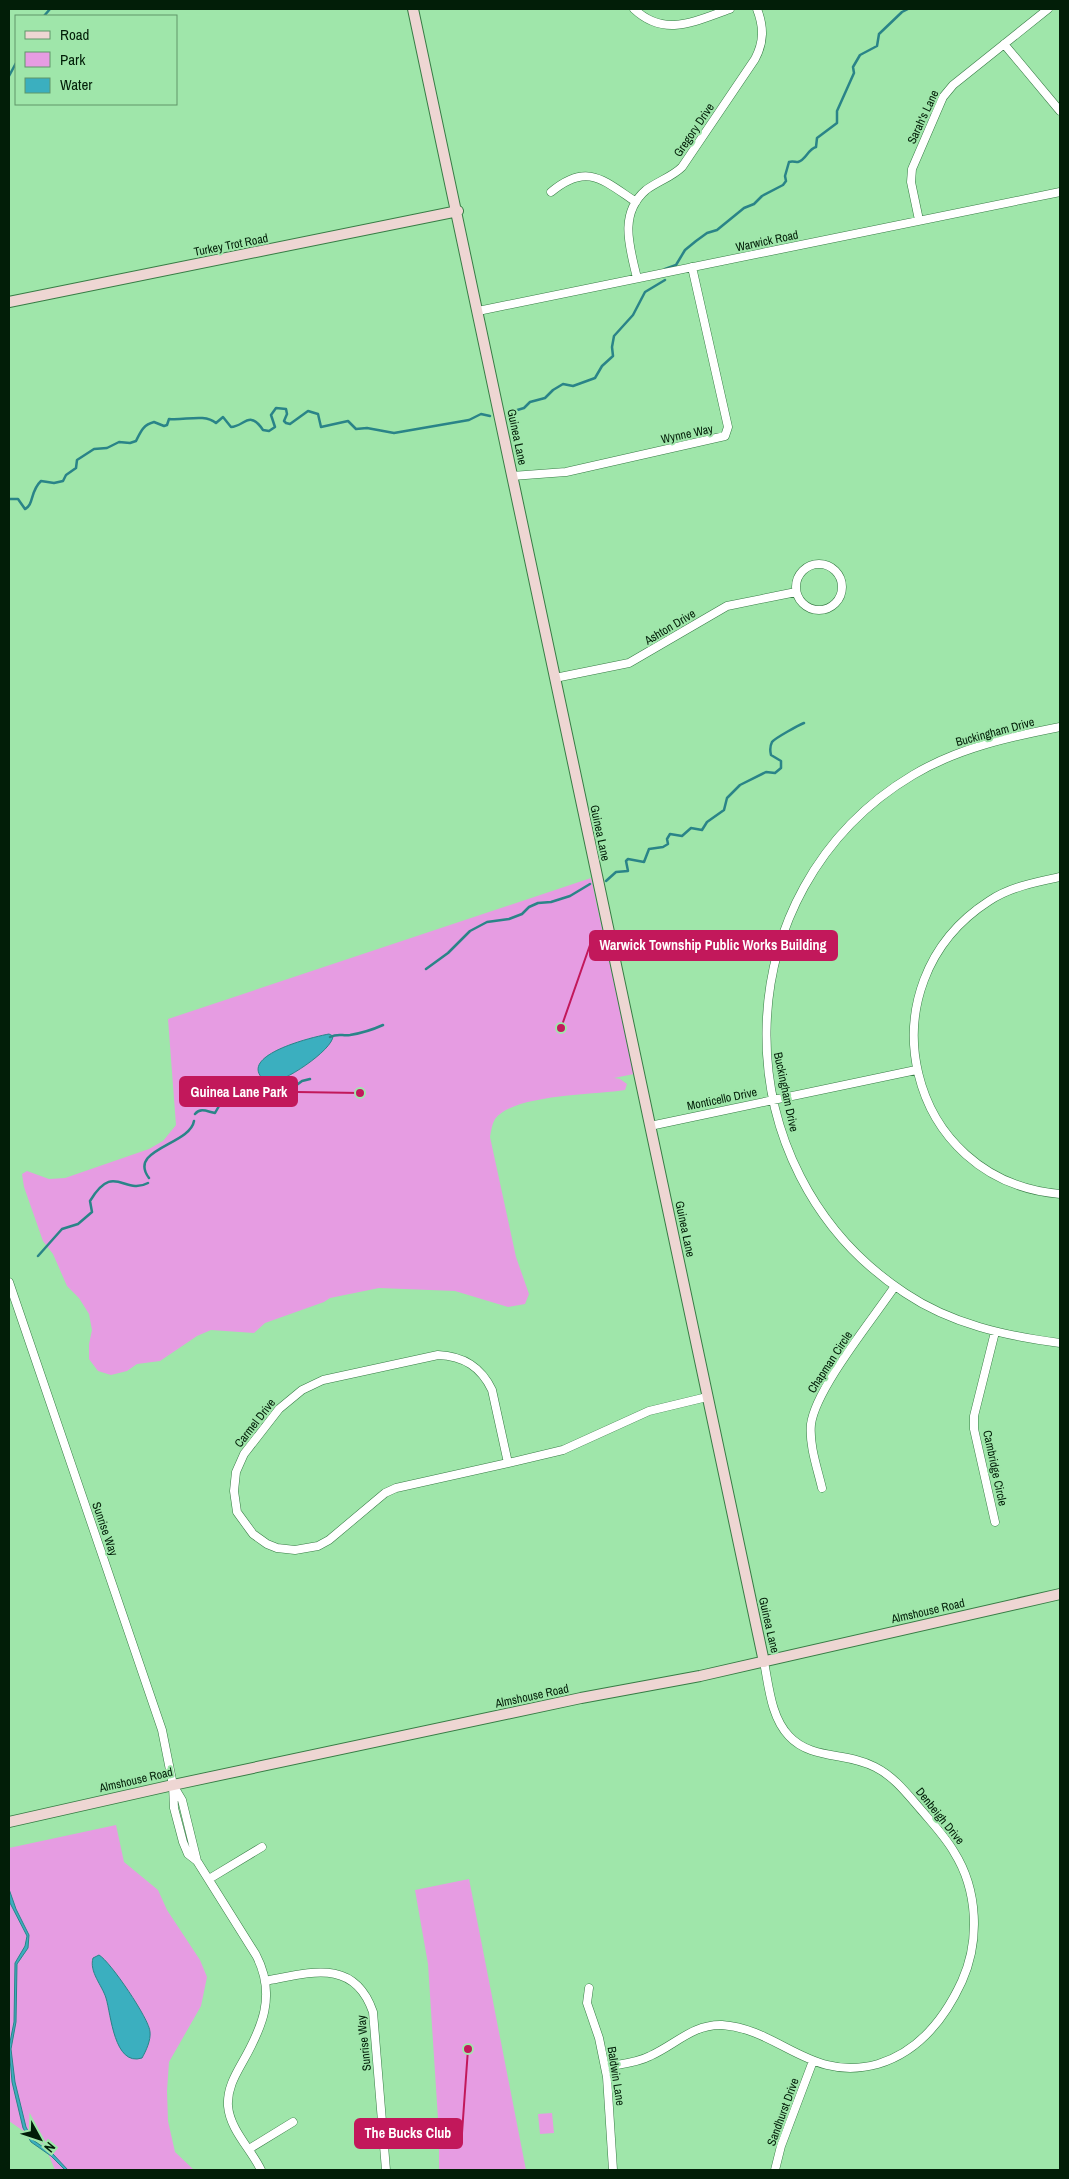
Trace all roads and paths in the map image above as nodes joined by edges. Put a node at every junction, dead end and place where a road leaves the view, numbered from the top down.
1 (412, 9) edge
2 (634, 9) edge
3 (730, 9) edge
4 (758, 9) edge
5 (1048, 9) edge
6 (1004, 44) junction
7 (1060, 111) edge
8 (551, 192) dead end
9 (1060, 192) edge
10 (636, 202) junction
11 (458, 211) junction
12 (919, 220) junction
13 (692, 267) junction
14 (637, 278) junction
15 (9, 302) edge
16 (478, 311) junction
17 (512, 476) junction
18 (796, 592) junction
19 (554, 678) junction
20 (1060, 726) edge
21 (1060, 877) edge
22 (916, 1070) junction
23 (774, 1100) junction
24 (650, 1126) junction
25 (1060, 1194) edge
26 (9, 1282) edge
27 (895, 1286) junction
28 (995, 1332) junction
29 (1060, 1343) edge
30 (707, 1397) junction
31 (508, 1463) junction
32 (822, 1488) dead end
33 (995, 1522) dead end
34 (1060, 1594) edge
35 (764, 1662) junction
36 (173, 1785) junction
37 (9, 1822) edge
38 (262, 1847) dead end
39 (209, 1879) junction
40 (264, 1981) junction
41 (589, 1988) dead end
42 (813, 2061) junction
43 (605, 2066) junction
44 (293, 2122) dead end
45 (249, 2149) junction
46 (261, 2170) edge
47 (386, 2170) edge
48 (613, 2170) edge
49 (775, 2170) edge

1 - 11 street, Guinea Lane
2 - 3 street
4 - 10 street, Gregory Drive
5 - 6 street, Sarah's Lane
6 - 7 street
6 - 12 street, Sarah's Lane
8 - 10 street
9 - 12 street, Warwick Road
10 - 14 street, Gregory Drive
11 - 15 street, Turkey Trot Road
11 - 16 street, Guinea Lane
12 - 13 street, Warwick Road
13 - 14 street, Warwick Road
13 - 17 street, Wynne Way
14 - 16 street, Warwick Road
16 - 17 street, Guinea Lane
17 - 19 street, Guinea Lane
18 - 18 street
18 - 19 street, Ashton Drive
19 - 24 street, Guinea Lane
20 - 23 street, Buckingham Drive
21 - 22 street
22 - 23 street, Monticello Drive
22 - 25 street
23 - 24 street, Monticello Drive
23 - 27 street, Buckingham Drive
24 - 30 street, Guinea Lane
26 - 36 street, Sunrise Way
27 - 28 street, Buckingham Drive
27 - 32 street, Chapman Circle
28 - 29 street, Buckingham Drive
28 - 33 street, Cambridge Circle
30 - 31 street, Carmel Drive
30 - 35 street, Guinea Lane
31 - 31 street, Carmel Drive
34 - 35 street, Almshouse Road
35 - 36 street, Almshouse Road
35 - 42 street, Denbeigh Drive
36 - 37 street, Almshouse Road
36 - 39 street, Sunrise Way
38 - 39 street
39 - 40 street, Sunrise Way
40 - 45 street, Sunrise Way
40 - 47 street, Sunrise Way
41 - 43 street, Baldwin Lane
42 - 43 street, Denbeigh Drive
42 - 49 street, Sandhurst Drive
43 - 48 street, Baldwin Lane
44 - 45 street
45 - 46 street, Sunrise Way

